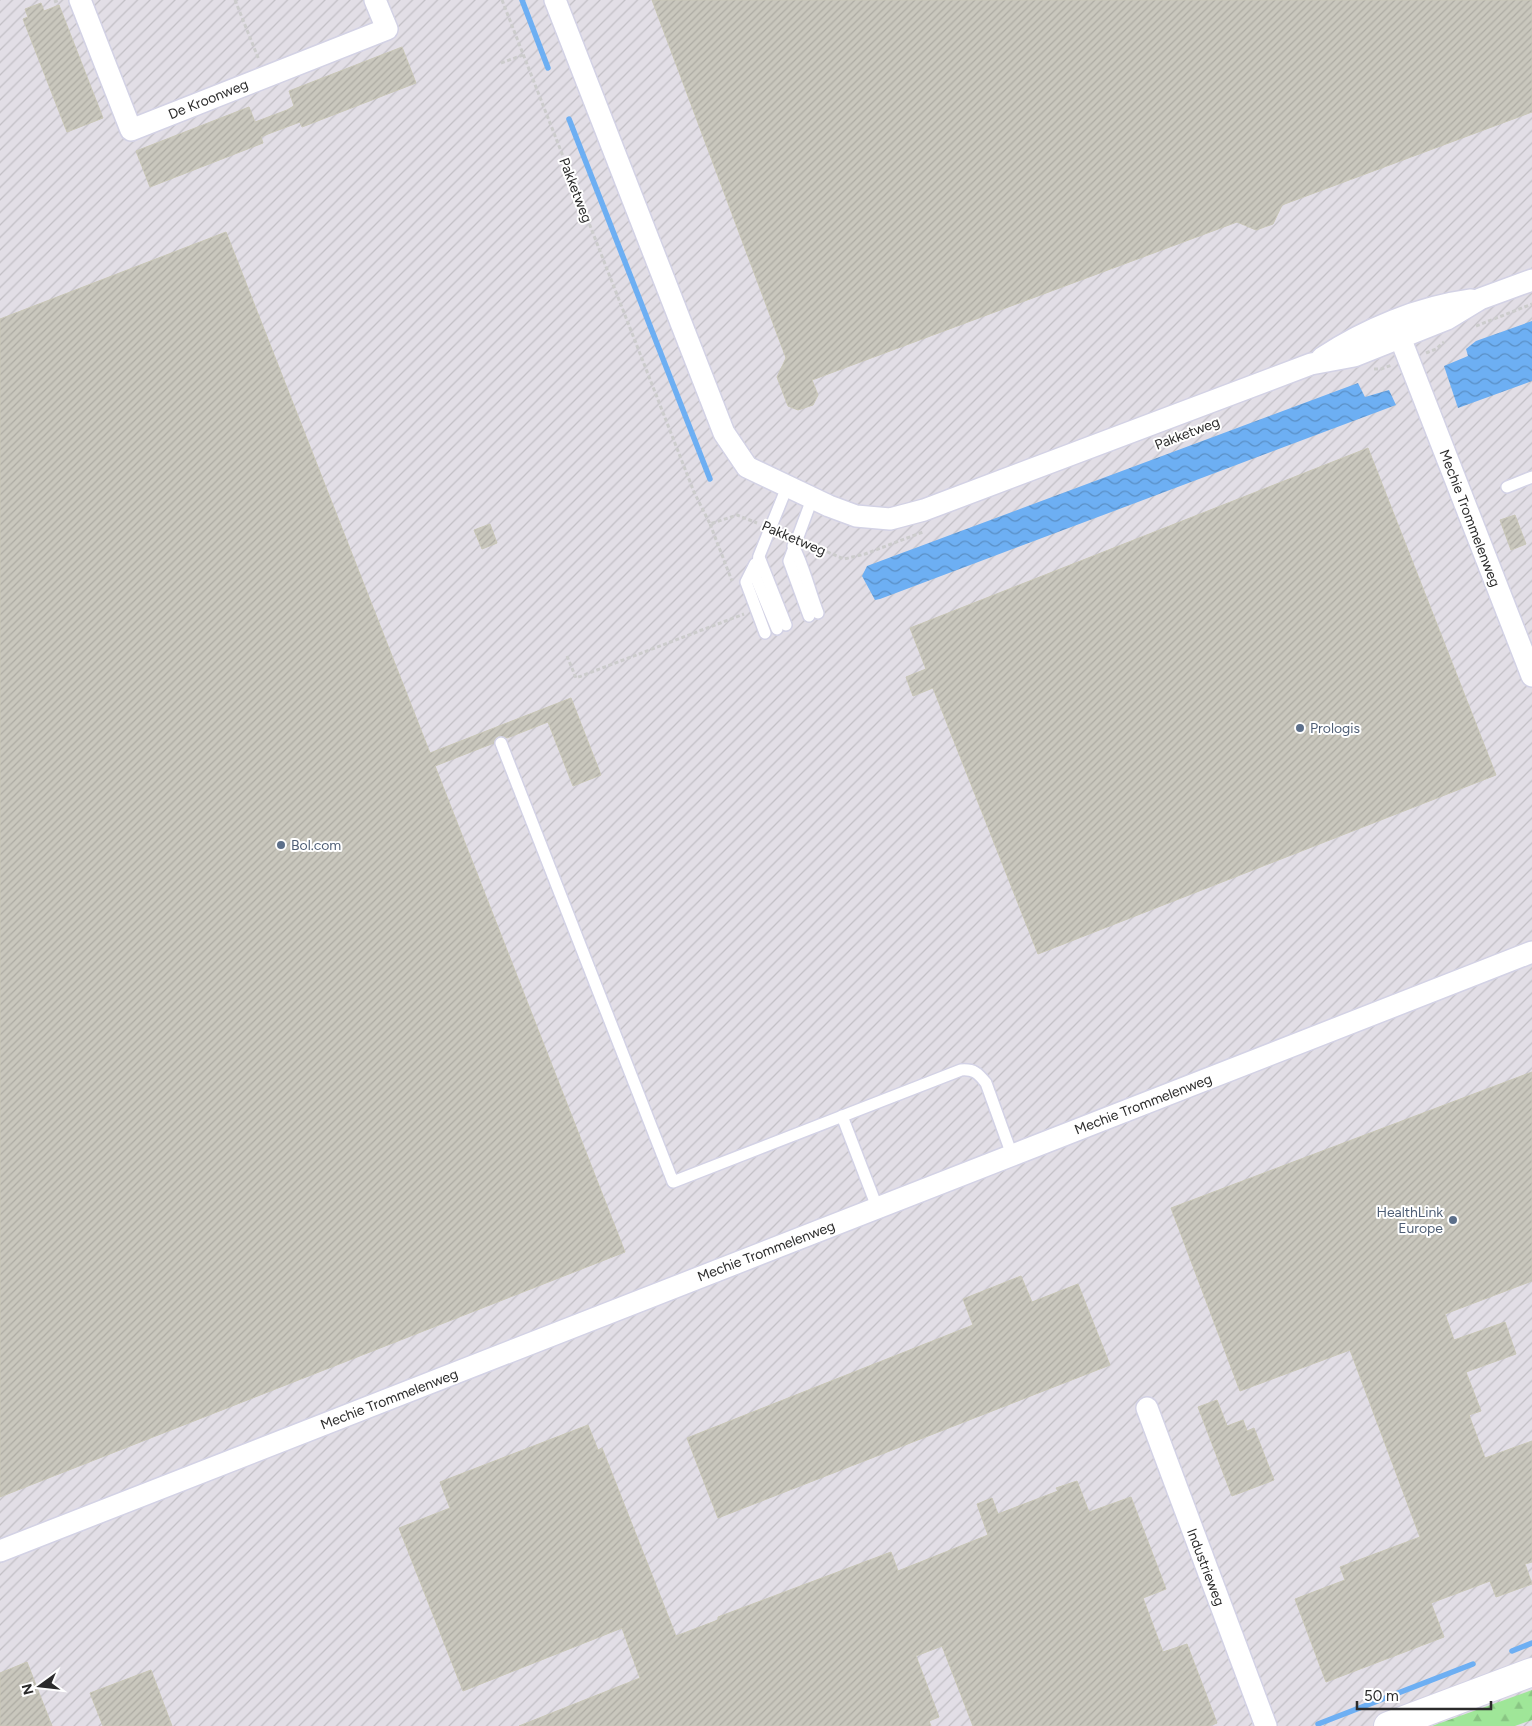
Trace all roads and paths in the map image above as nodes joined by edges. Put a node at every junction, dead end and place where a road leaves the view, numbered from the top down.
1 (59, 0) edge
2 (80, 0) edge
3 (234, 0) edge
4 (375, 0) edge
5 (502, 0) edge
6 (555, 0) edge
7 (54, 2) dead end
8 (523, 55) junction
9 (501, 63) dead end
10 (266, 76) junction
11 (1532, 280) edge
12 (1532, 304) edge
13 (1470, 328) dead end
14 (1397, 330) junction
15 (1449, 338) dead end
16 (1408, 360) junction
17 (1366, 368) dead end
18 (1532, 478) edge
19 (787, 487) junction
20 (1507, 488) dead end
21 (812, 499) junction
22 (710, 524) junction
23 (770, 528) junction
24 (931, 529) dead end
25 (794, 543) junction
26 (759, 556) junction
27 (734, 587) dead end
28 (741, 605) dead end
29 (814, 614) dead end
30 (782, 627) dead end
31 (766, 633) dead end
32 (567, 656) dead end
33 (1532, 676) edge
34 (501, 742) dead end
35 (1532, 952) edge
36 (842, 1116) junction
37 (1012, 1154) junction
38 (877, 1207) junction
39 (1147, 1408) dead end
40 (0, 1551) edge
41 (1532, 1672) edge
42 (1266, 1726) edge
43 (1388, 1726) edge

1 - 7 path
2 - 10 street, De Kroonweg
3 - 10 path
4 - 10 street, De Kroonweg
5 - 8 path, Pakketweg
6 - 19 street, Pakketweg
8 - 9 path
8 - 22 path, Pakketweg
11 - 14 street
12 - 13 path
14 - 16 street, Mechie Trommelenweg
14 - 21 street, Pakketweg
15 - 16 path
16 - 17 path
16 - 33 street, Mechie Trommelenweg
18 - 20 lane
19 - 21 street, Pakketweg
19 - 23 lane
21 - 25 lane
22 - 23 path, Pakketweg
22 - 27 path
23 - 26 lane
24 - 25 path, Pakketweg
25 - 29 lane
26 - 30 lane
26 - 31 lane
28 - 32 path
34 - 36 lane
35 - 37 street, Mechie Trommelenweg
36 - 37 lane
36 - 38 lane
37 - 38 street, Mechie Trommelenweg
38 - 40 street, Mechie Trommelenweg
39 - 42 street, Industrieweg
41 - 43 street

